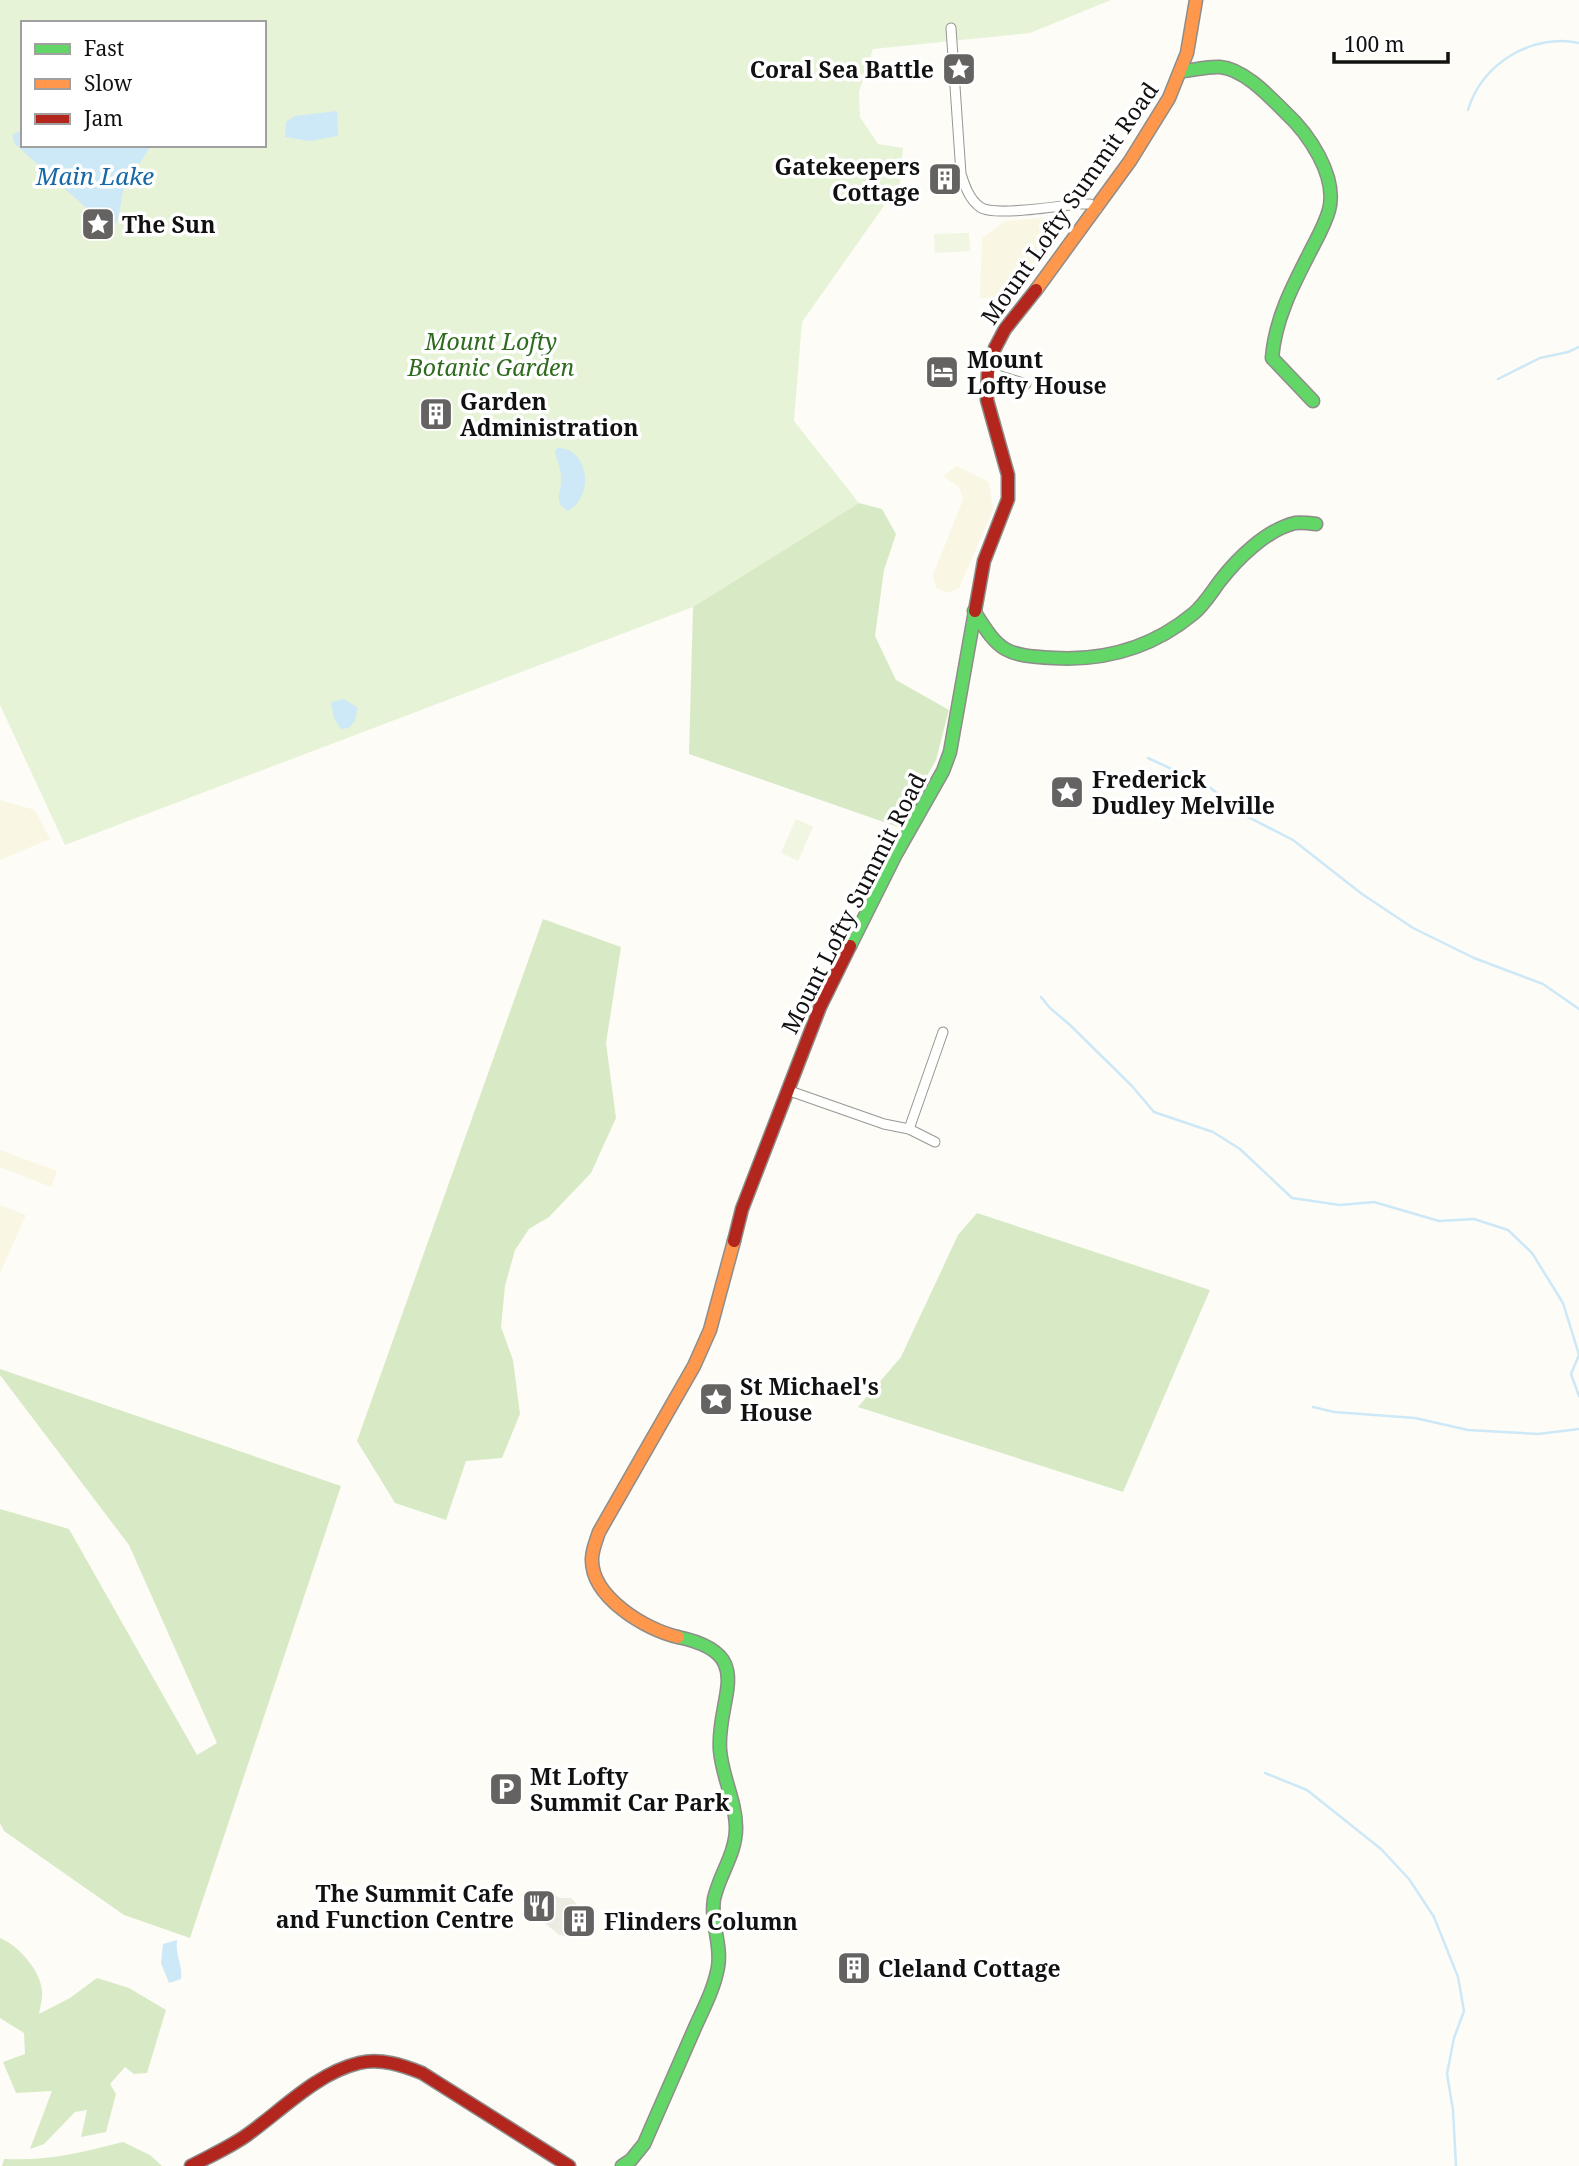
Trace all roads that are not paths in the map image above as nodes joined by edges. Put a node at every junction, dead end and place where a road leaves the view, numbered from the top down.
1 (1196, 0) edge
2 (951, 28) dead end
3 (1183, 71) junction
4 (1097, 209) junction
5 (988, 372) junction
6 (1026, 384) dead end
7 (1313, 401) dead end
8 (1316, 524) dead end
9 (974, 611) junction
10 (943, 1032) dead end
11 (787, 1090) junction
12 (909, 1129) junction
13 (934, 1142) dead end
14 (191, 2166) edge
15 (569, 2166) edge
16 (622, 2166) edge

1 - 3 main road, Mount Lofty Summit Road
2 - 4 street
3 - 4 main road, Mount Lofty Summit Road
3 - 7 main road
4 - 5 main road, Mount Lofty Summit Road
5 - 6 street
5 - 9 main road, Mount Lofty Summit Road
8 - 9 main road
9 - 11 main road, Mount Lofty Summit Road
10 - 12 street
11 - 12 street
11 - 16 main road, Mount Lofty Summit Road
12 - 13 street
14 - 15 main road

